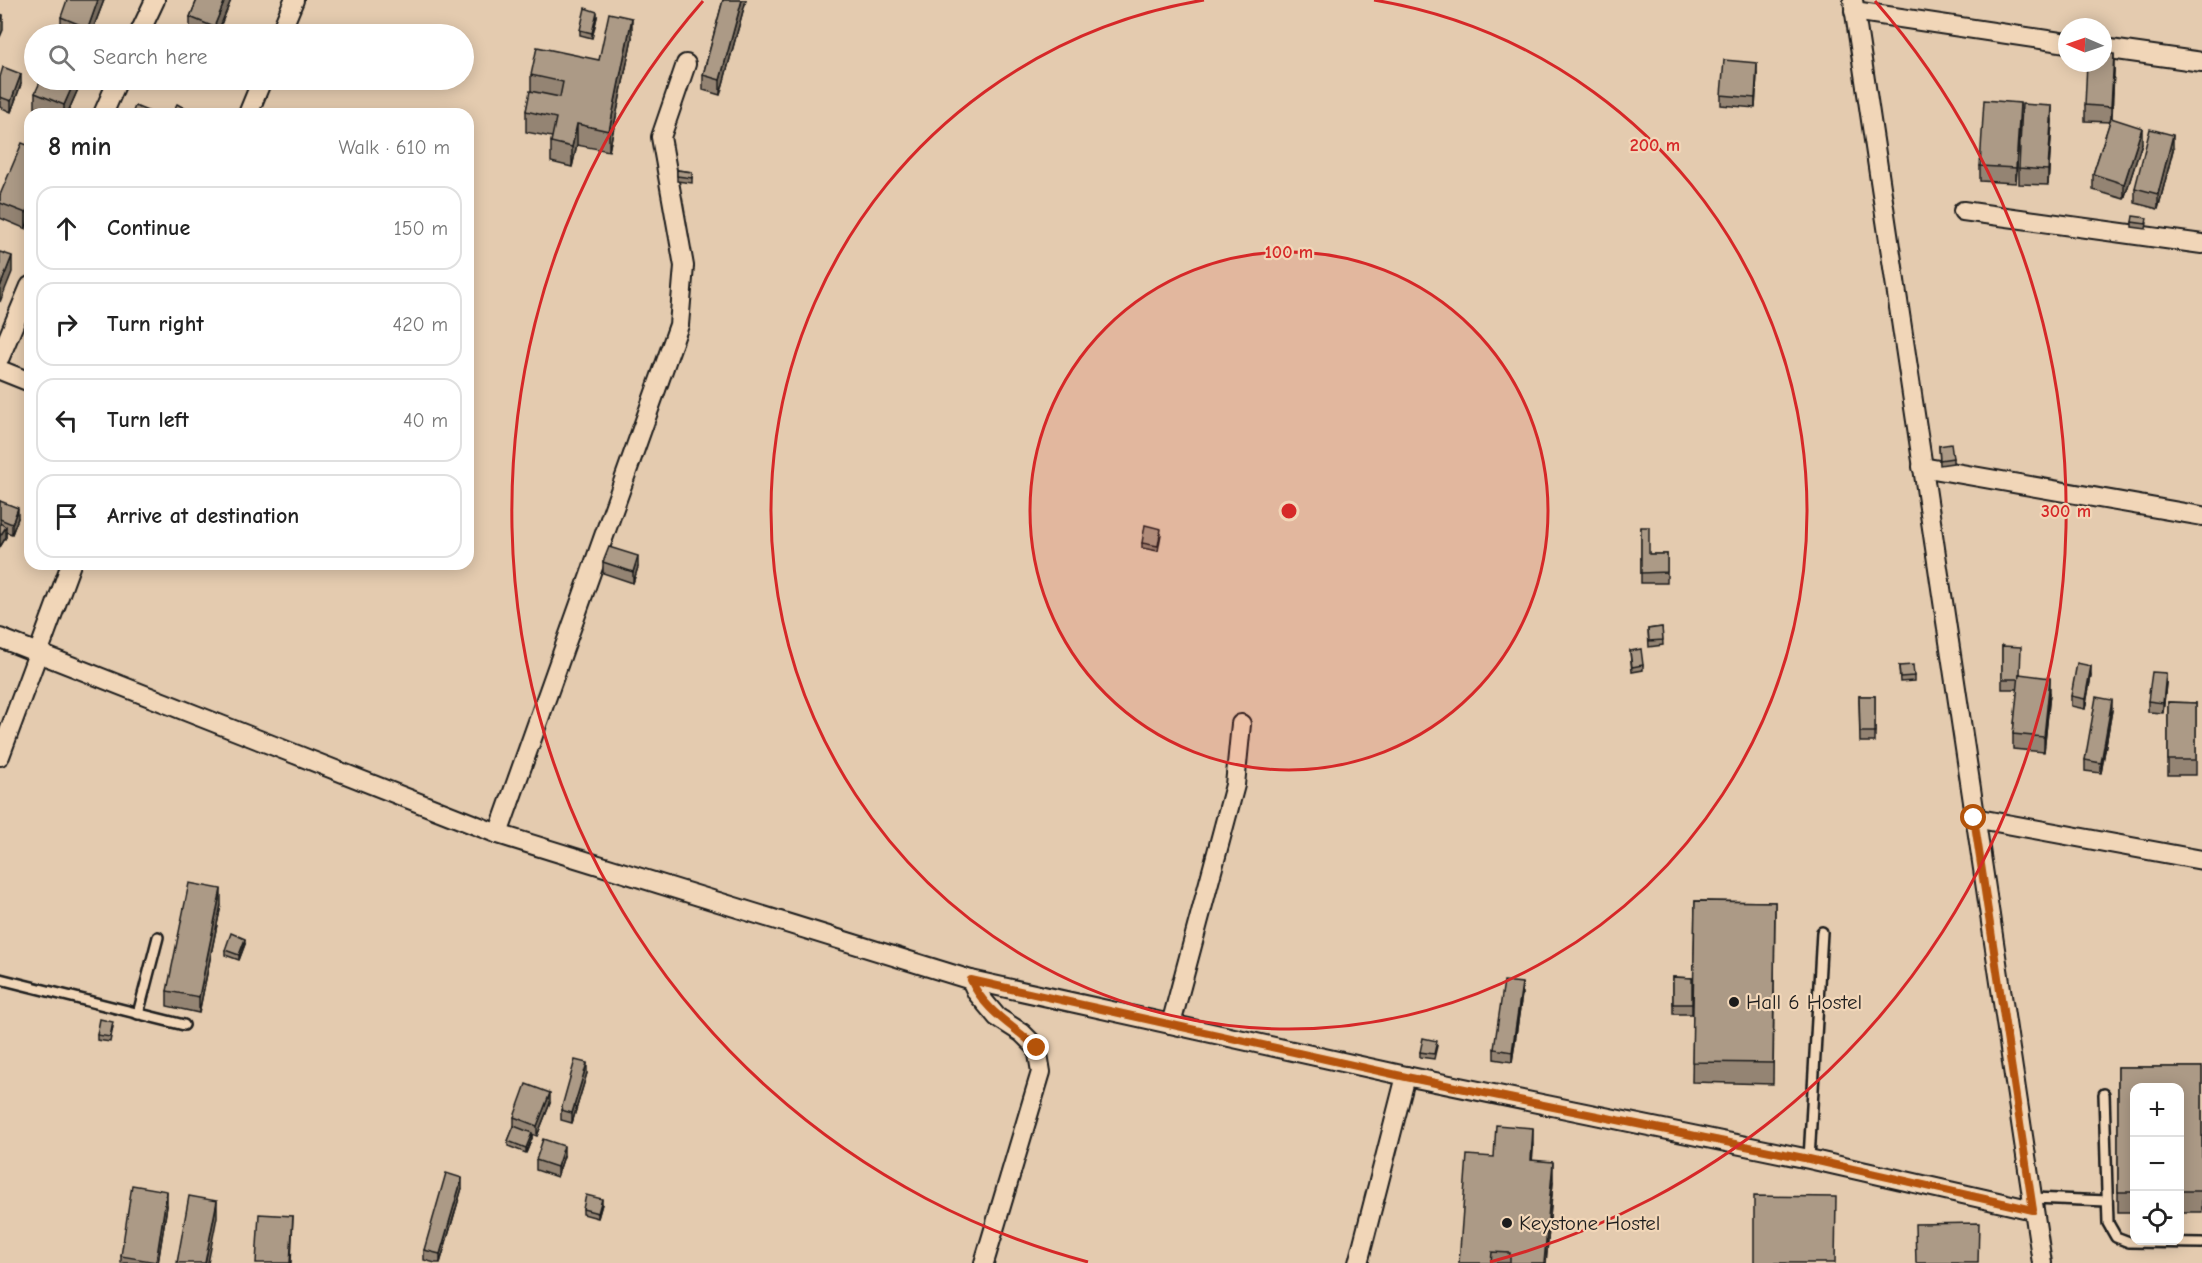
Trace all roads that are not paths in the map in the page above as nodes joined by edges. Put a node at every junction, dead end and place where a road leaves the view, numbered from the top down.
1 (155, 0) edge
2 (294, 0) edge
3 (1854, 6) edge
4 (144, 24) edge
5 (284, 24) edge
6 (2058, 41) edge
7 (2112, 49) edge
8 (2202, 62) edge
9 (686, 64) dead end
10 (114, 90) edge
11 (258, 90) edge
12 (106, 108) edge
13 (250, 108) edge
14 (1963, 211) dead end
15 (2202, 244) edge
16 (24, 300) edge
17 (0, 357) edge
18 (0, 370) edge
19 (24, 380) edge
20 (1922, 467) junction
21 (2202, 516) edge
22 (69, 570) edge
23 (0, 638) edge
24 (37, 652) junction
25 (1241, 724) dead end
26 (0, 756) edge
27 (1974, 818) junction
28 (498, 834) junction
29 (2202, 860) edge
30 (1822, 932) dead end
31 (158, 937) dead end
32 (0, 979) edge
33 (971, 980) junction
34 (138, 1014) junction
35 (1171, 1024) junction
36 (184, 1025) dead end
37 (1406, 1077) junction
38 (2104, 1094) dead end
39 (1809, 1159) junction
40 (2107, 1201) junction
41 (2033, 1204) junction
42 (2202, 1243) edge
43 (984, 1263) edge
44 (1358, 1263) edge
45 (2042, 1263) edge

1 - 4 street
2 - 5 street
3 - 6 street
3 - 20 street
7 - 8 street
9 - 28 street
10 - 12 street
11 - 13 street
14 - 15 street
16 - 17 street
18 - 19 street
20 - 21 street
20 - 27 street
22 - 24 street
23 - 24 street
24 - 26 street
24 - 28 street
25 - 35 street
27 - 29 street
27 - 41 street
28 - 33 street
30 - 39 lane
31 - 34 lane
32 - 34 lane
33 - 35 street
33 - 43 street
34 - 36 lane
35 - 37 street
37 - 39 street
37 - 44 street
38 - 40 lane
39 - 41 street
40 - 41 lane
40 - 42 lane
41 - 45 street

